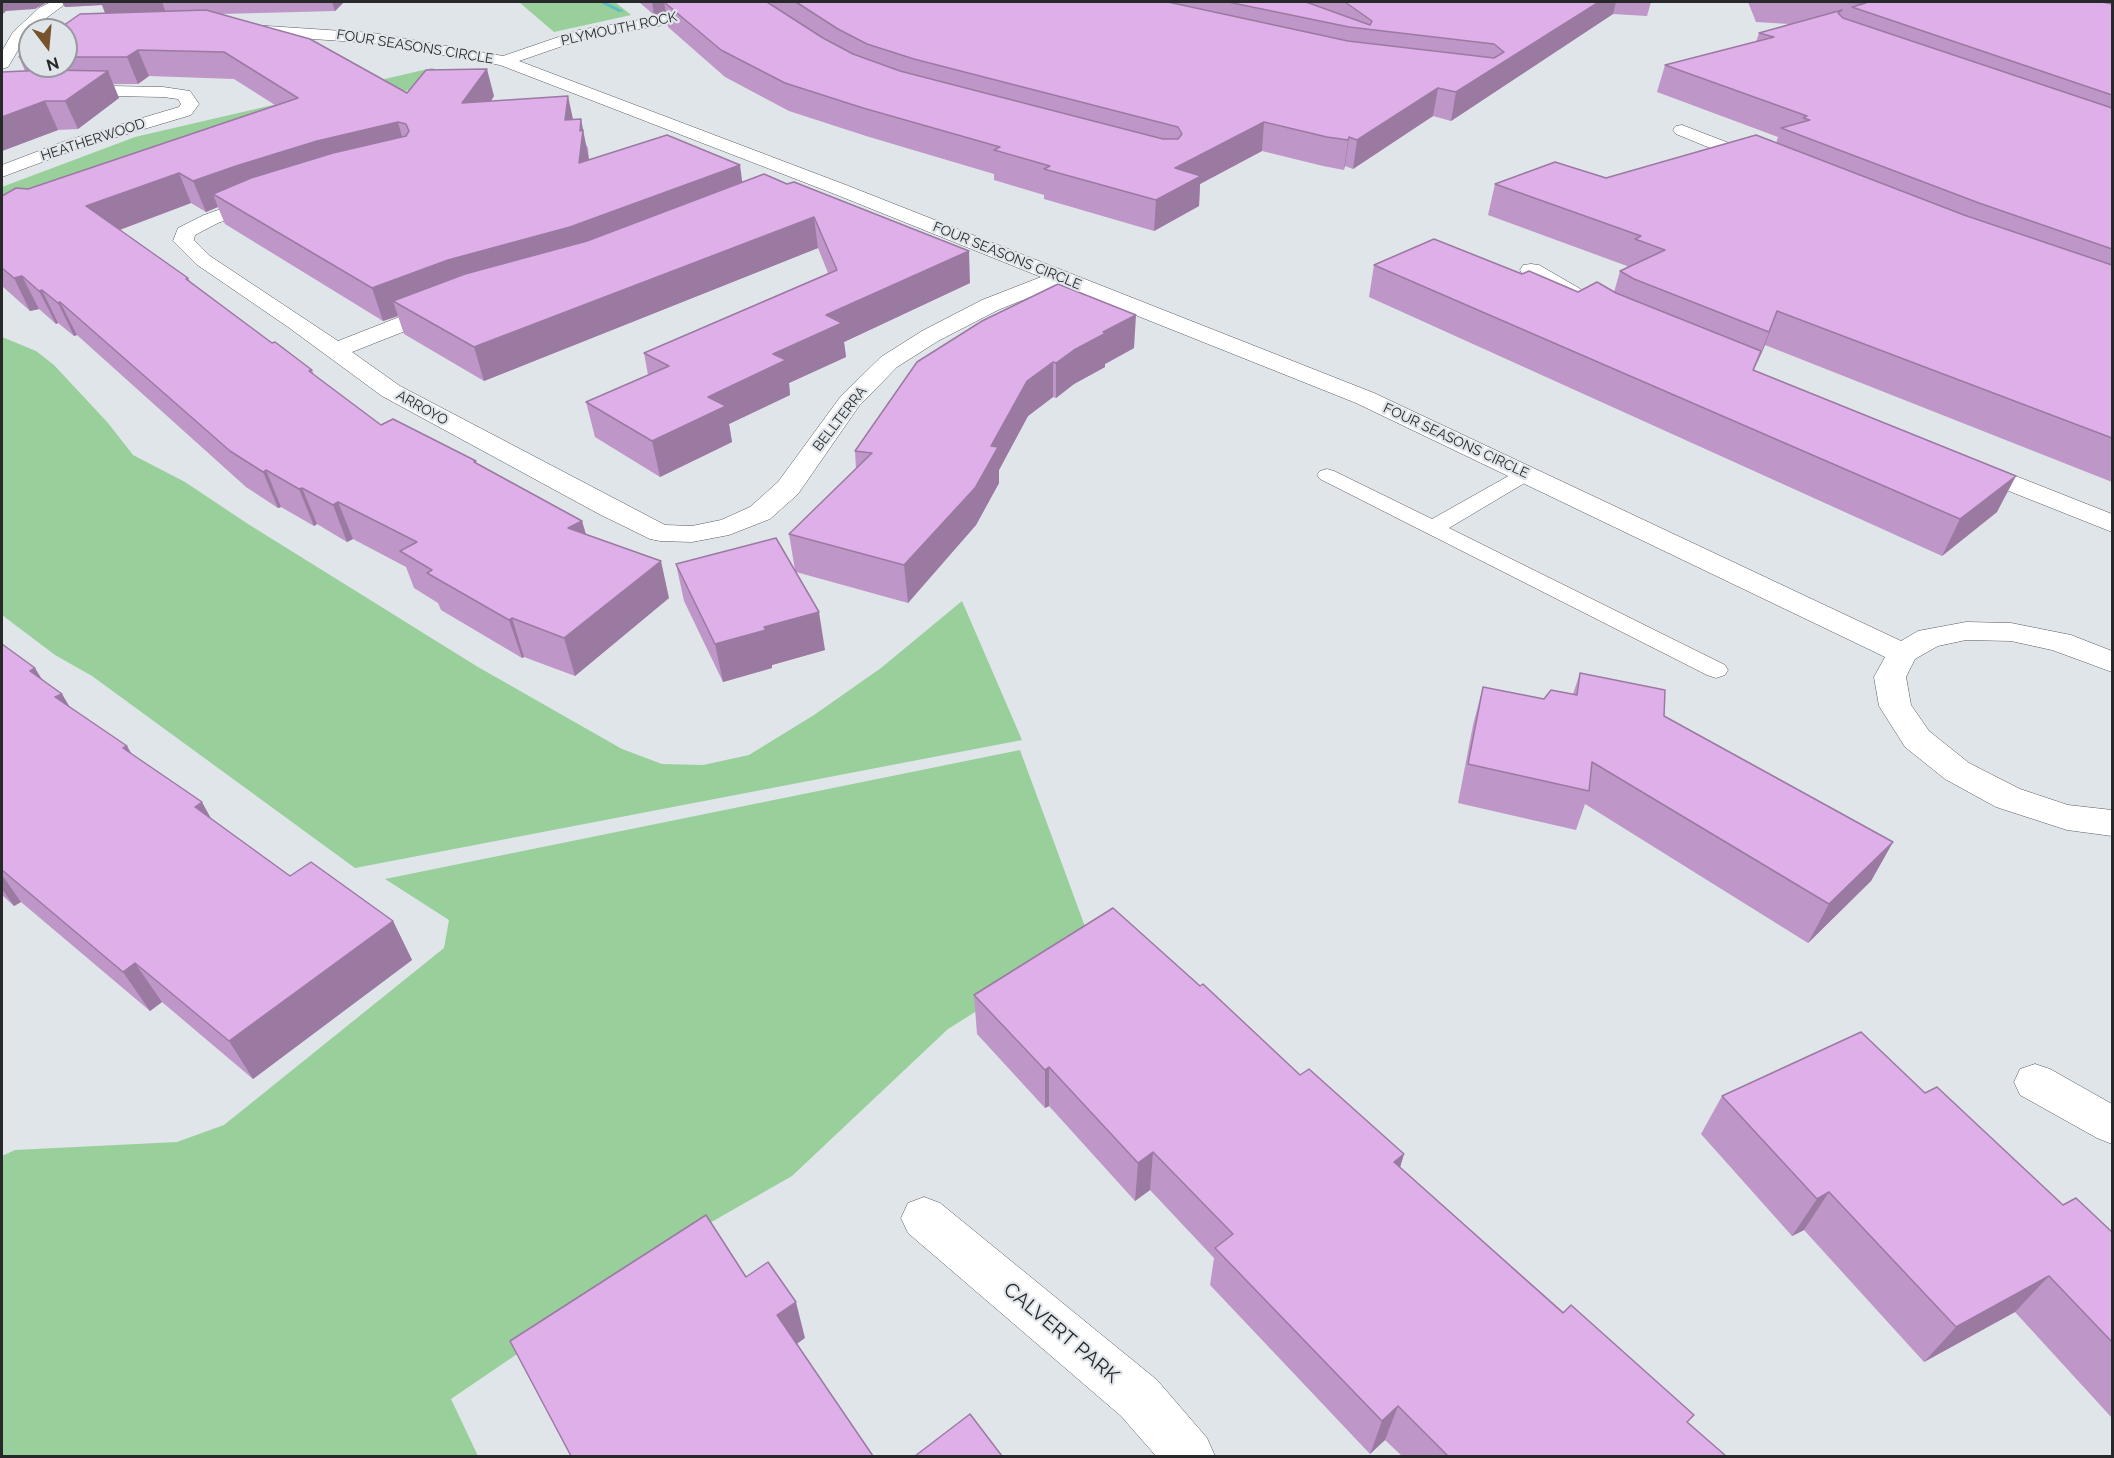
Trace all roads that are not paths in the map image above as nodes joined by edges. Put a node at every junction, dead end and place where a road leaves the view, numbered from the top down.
1 (61, 2) edge
2 (751, 3) edge
3 (772, 9) edge
4 (219, 28) edge
5 (16, 36) edge
6 (504, 61) junction
7 (2, 64) edge
8 (2, 93) edge
9 (1682, 130) dead end
10 (1781, 170) edge
11 (2, 171) edge
12 (812, 178) junction
13 (782, 189) edge
14 (286, 193) edge
15 (1531, 270) edge
16 (1060, 277) junction
17 (466, 300) edge
18 (1607, 313) edge
19 (336, 350) junction
20 (1946, 456) edge
21 (1526, 474) junction
22 (1327, 475) dead end
23 (2112, 524) edge
24 (1433, 528) junction
25 (692, 534) joint
26 (1902, 653) junction
27 (2111, 660) edge
28 (1716, 670) dead end
29 (2112, 823) edge
30 (2035, 1082) dead end
31 (2112, 1125) edge
32 (924, 1218) dead end
33 (1189, 1456) edge

1 - 5 street
2 - 3 street
2 - 6 street, PLYMOUTH ROCK
4 - 6 street, FOUR SEASONS CIRCLE
5 - 7 street
6 - 12 street, FOUR SEASONS CIRCLE
8 - 11 street, HEATHERWOOD
9 - 10 street
12 - 13 street
12 - 16 street, FOUR SEASONS CIRCLE
14 - 19 street, ARROYO
15 - 18 street
16 - 21 street, FOUR SEASONS CIRCLE
16 - 25 street, BELLTERRA
17 - 19 street
19 - 25 street, ARROYO
20 - 23 street
21 - 24 lane
21 - 26 street, FOUR SEASONS CIRCLE
22 - 24 lane
24 - 28 lane
26 - 27 street
26 - 29 street
30 - 31 street
32 - 33 street, CALVERT PARK

